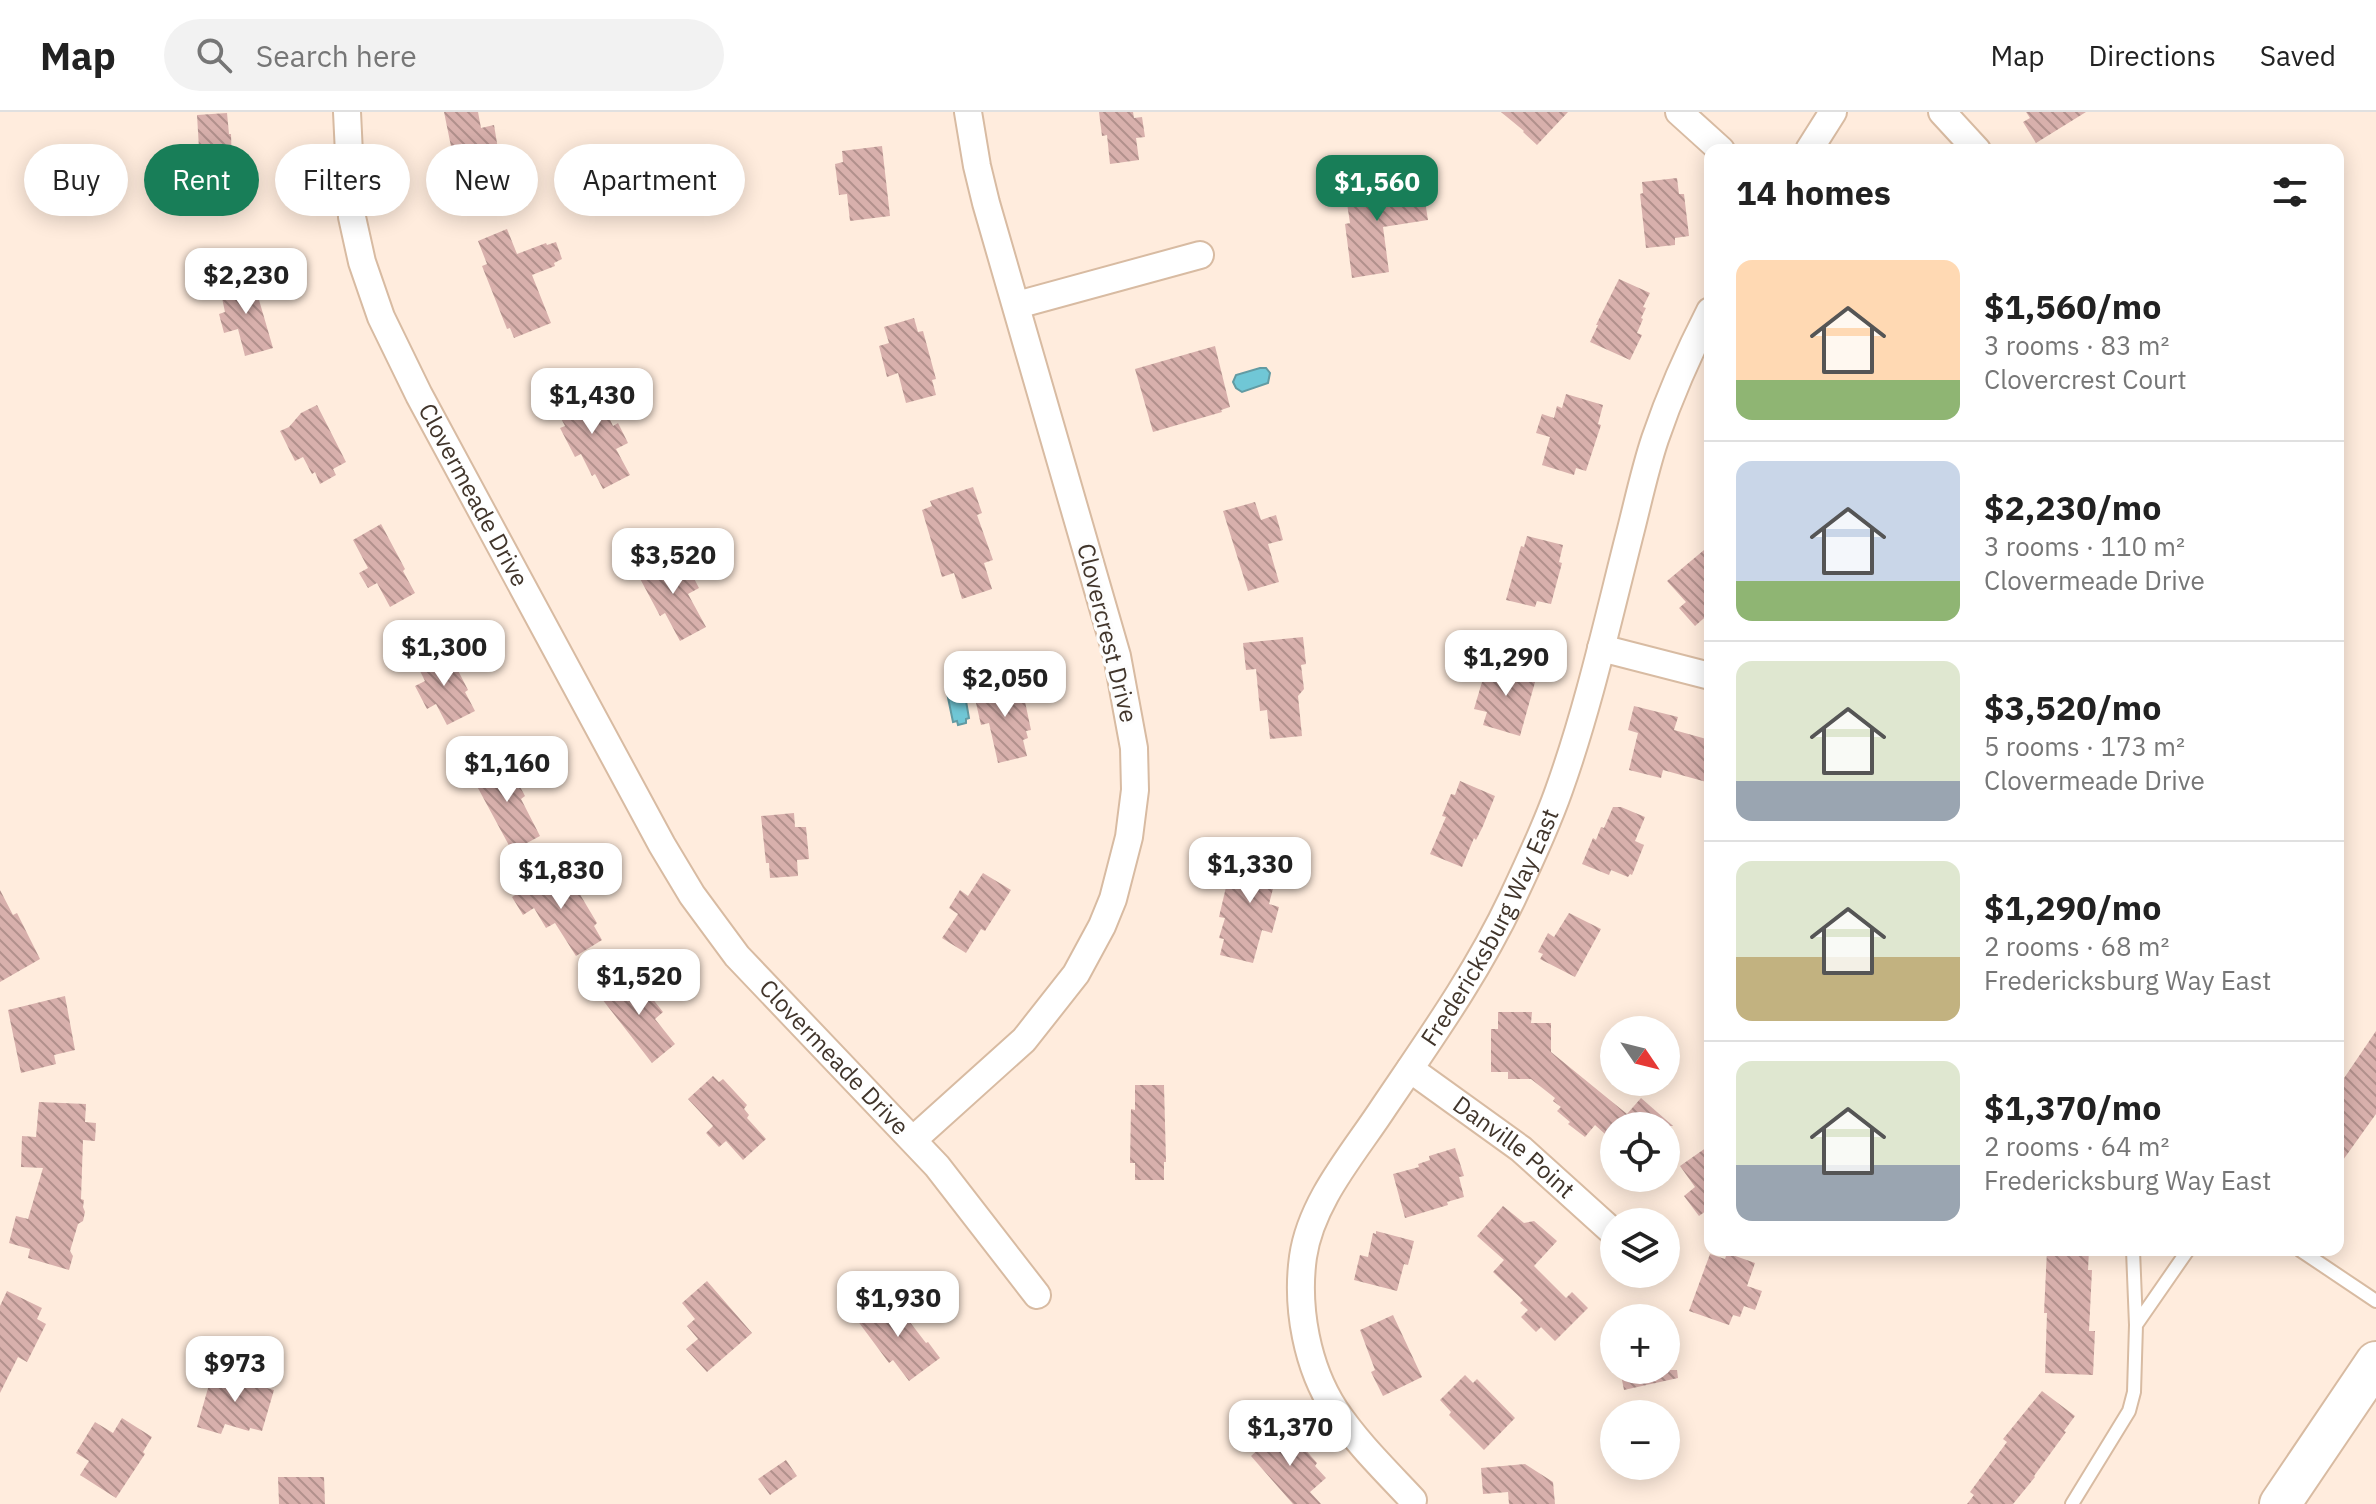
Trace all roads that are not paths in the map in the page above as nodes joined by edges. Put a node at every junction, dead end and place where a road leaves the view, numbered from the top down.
1 (347, 112) edge
2 (968, 112) edge
3 (1679, 112) edge
4 (1833, 112) edge
5 (1942, 112) edge
6 (1714, 144) edge
7 (1813, 144) edge
8 (1971, 144) edge
9 (1200, 255) dead end
10 (1017, 305) junction
11 (1704, 324) edge
12 (1601, 648) junction
13 (1704, 674) edge
14 (1410, 1069) junction
15 (914, 1139) junction
16 (1600, 1220) edge
17 (2133, 1256) edge
18 (2184, 1256) edge
19 (2309, 1256) edge
20 (1037, 1295) dead end
21 (2376, 1301) edge
22 (2136, 1325) junction
23 (2376, 1362) edge
24 (1413, 1500) dead end
25 (2072, 1504) edge
26 (2280, 1504) edge

1 - 15 street, Clovermeade Drive
2 - 10 street, Clovercrest Drive
3 - 6 street
4 - 7 street
5 - 8 street
9 - 10 street
10 - 15 street, Clovercrest Drive
11 - 12 street, Fredericksburg Way East
12 - 13 street
12 - 14 street, Fredericksburg Way East
14 - 16 street, Danville Point
14 - 24 street, Fredericksburg Way East
15 - 20 street, Clovermeade Drive
17 - 22 lane
18 - 22 lane
19 - 21 lane
22 - 25 lane
23 - 26 main road

